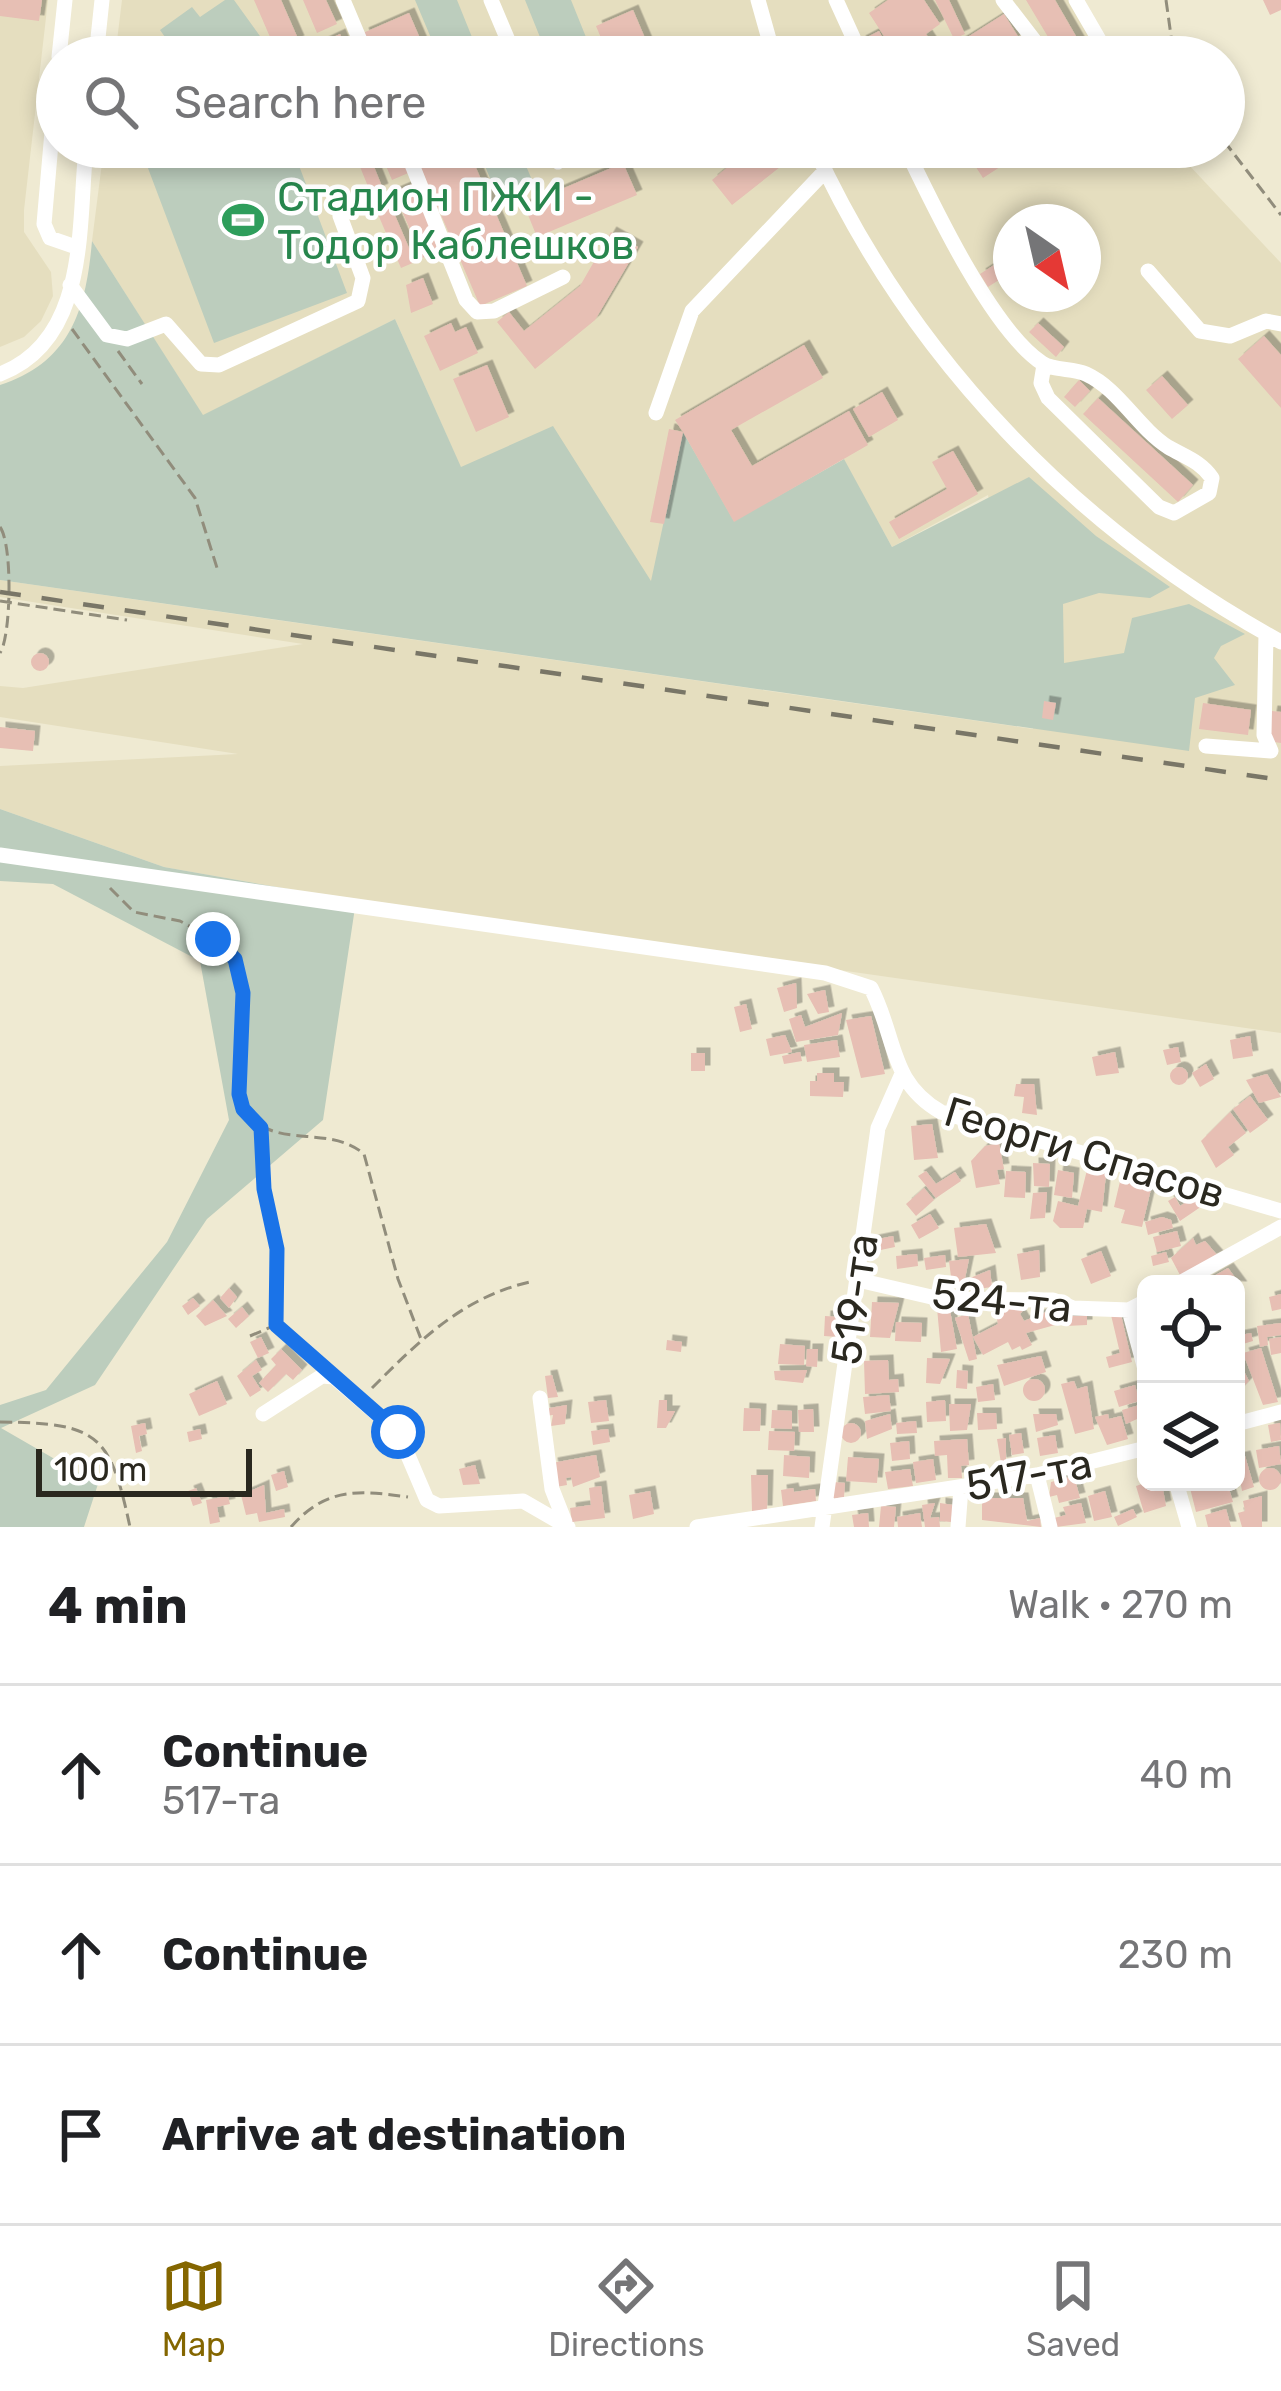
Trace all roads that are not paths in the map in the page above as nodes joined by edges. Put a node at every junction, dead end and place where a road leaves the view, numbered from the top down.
1 (64, 0) edge
2 (102, 0) edge
3 (491, 0) edge
4 (758, 0) edge
5 (836, 0) edge
6 (1004, 0) edge
7 (1076, 0) edge
8 (347, 1) edge
9 (61, 36) edge
10 (98, 36) edge
11 (360, 36) edge
12 (506, 36) edge
13 (768, 36) edge
14 (852, 36) edge
15 (1031, 36) edge
16 (1097, 36) edge
17 (49, 168) edge
18 (84, 168) edge
19 (413, 168) edge
20 (823, 168) edge
21 (916, 168) edge
22 (824, 171) junction
23 (340, 216) dead end
24 (76, 247) junction
25 (1148, 272) dead end
26 (563, 277) dead end
27 (70, 285) junction
28 (1281, 324) edge
29 (1044, 365) junction
30 (0, 374) edge
31 (656, 413) dead end
32 (1274, 638) edge
33 (1206, 746) dead end
34 (0, 855) edge
35 (901, 1076) junction
36 (1281, 1211) edge
37 (1281, 1227) edge
38 (1194, 1275) edge
39 (858, 1280) junction
40 (1137, 1305) edge
41 (1129, 1310) junction
42 (1137, 1340) edge
43 (540, 1398) dead end
44 (1281, 1412) edge
45 (263, 1414) dead end
46 (1245, 1422) edge
47 (1137, 1450) edge
48 (1037, 1475) junction
49 (962, 1488) junction
50 (1179, 1491) edge
51 (823, 1518) edge
52 (567, 1525) edge
53 (697, 1527) edge
54 (958, 1527) edge
55 (1050, 1527) edge
56 (1190, 1527) edge

1 - 9 street
2 - 10 street
3 - 12 street
4 - 13 street
5 - 14 street
6 - 15 street
7 - 16 street
8 - 11 street
17 - 24 street
18 - 24 street
19 - 26 street
20 - 22 street
21 - 29 street
22 - 31 street
22 - 32 street
23 - 27 street
24 - 27 street
25 - 28 street
27 - 30 street
29 - 29 street
32 - 33 street
34 - 35 street
35 - 36 street, Георги Спасов
35 - 39 street, 519-та
37 - 38 street
39 - 41 street, 524-та
39 - 51 street, 519-та
40 - 41 street, 524-та
41 - 42 street
43 - 52 street
44 - 46 street
45 - 52 street
47 - 48 street, 517-та
48 - 49 street, 517-та
48 - 55 street
49 - 51 street, 517-та
49 - 54 street
50 - 56 street
51 - 53 street, 517-та

